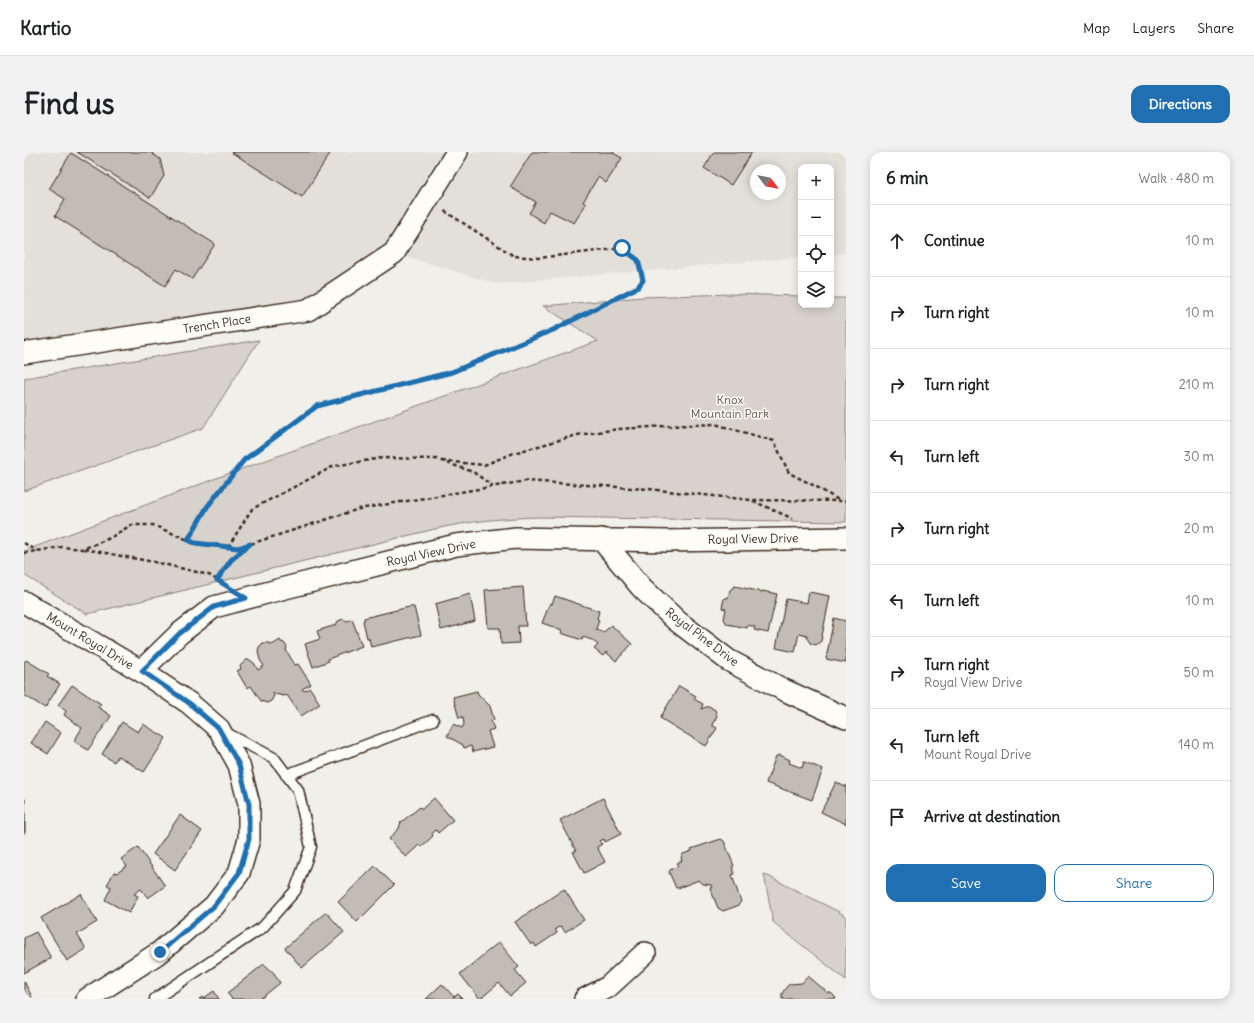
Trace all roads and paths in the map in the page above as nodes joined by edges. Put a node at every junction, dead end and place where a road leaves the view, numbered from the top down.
1 (457, 152) edge
2 (427, 200) junction
3 (24, 353) edge
4 (442, 461) junction
5 (493, 487) junction
6 (751, 500) junction
7 (840, 501) junction
8 (846, 501) edge
9 (811, 538) junction
10 (846, 538) edge
11 (601, 539) junction
12 (188, 540) junction
13 (24, 543) edge
14 (250, 544) junction
15 (228, 547) junction
16 (83, 549) junction
17 (37, 552) junction
18 (24, 553) edge
19 (217, 580) junction
20 (246, 598) junction
21 (24, 602) edge
22 (142, 671) junction
23 (846, 718) edge
24 (433, 720) dead end
25 (219, 729) junction
26 (286, 775) junction
27 (645, 953) dead end
28 (87, 999) edge
29 (155, 999) edge
30 (585, 999) edge

1 - 2 street
2 - 3 street, Trench Place
2 - 12 path
4 - 5 path
4 - 7 path
4 - 15 path
5 - 6 path
5 - 14 path
6 - 7 path
6 - 9 path
7 - 8 path
9 - 10 street, Royal View Drive
9 - 11 street, Royal View Drive
11 - 20 street, Royal View Drive
11 - 23 street, Royal Pine Drive
12 - 15 path
12 - 16 path
13 - 17 path
14 - 15 path
14 - 19 path
16 - 17 path
16 - 19 path
17 - 18 path
19 - 20 path
20 - 22 street, Royal View Drive
21 - 22 street, Mount Royal Drive
22 - 25 street, Mount Royal Drive
24 - 26 lane
25 - 26 lane
25 - 28 street, Mount Royal Drive
26 - 29 lane
27 - 30 street

